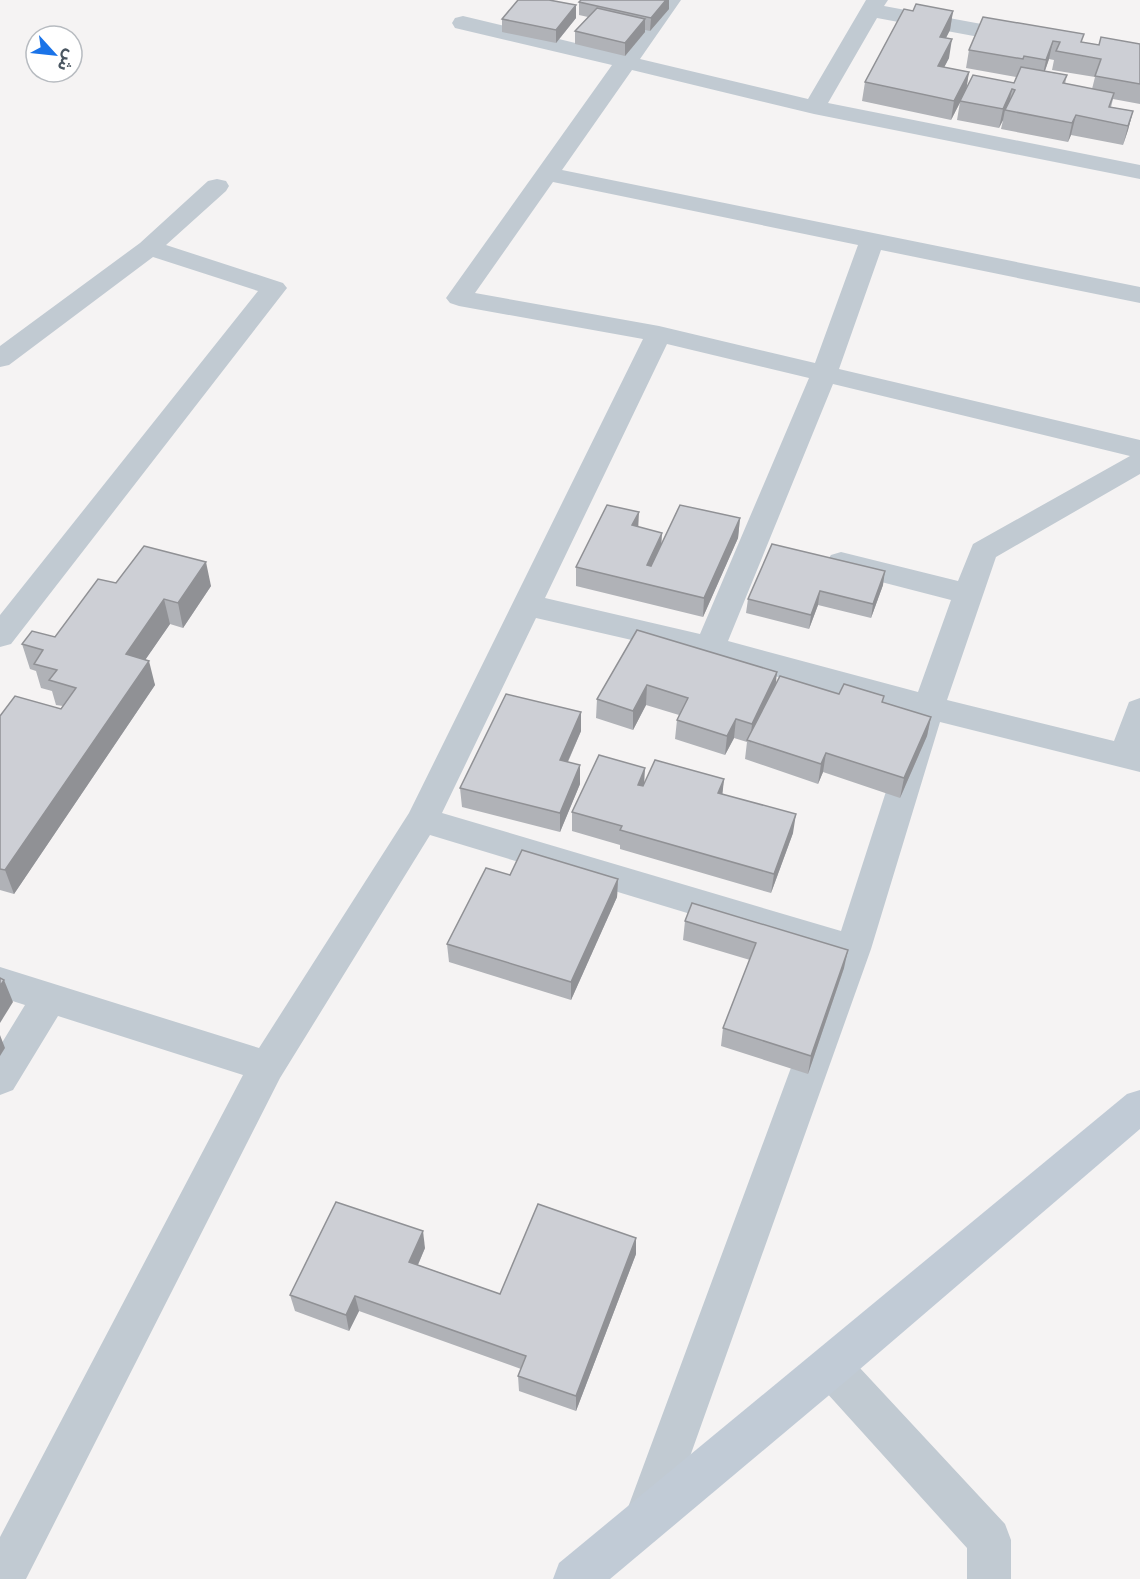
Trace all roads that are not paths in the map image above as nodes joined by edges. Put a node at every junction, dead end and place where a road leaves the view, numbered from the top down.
1 (670, 0) edge
2 (874, 5) edge
3 (463, 23) dead end
4 (1046, 42) edge
5 (626, 63) junction
6 (814, 107) junction
7 (1140, 172) edge
8 (548, 174) junction
9 (217, 186) dead end
10 (872, 240) junction
11 (148, 248) junction
12 (1140, 295) edge
13 (659, 334) junction
14 (0, 359) edge
15 (824, 374) junction
16 (1140, 449) edge
17 (1140, 462) edge
18 (811, 555) edge
19 (968, 594) junction
20 (527, 605) junction
21 (0, 636) edge
22 (710, 647) junction
23 (929, 707) junction
24 (1140, 710) edge
25 (1133, 758) edge
26 (422, 820) junction
27 (854, 949) junction
28 (0, 982) edge
29 (49, 998) junction
30 (267, 1067) junction
31 (0, 1079) edge
32 (1140, 1106) edge
33 (831, 1367) junction
34 (645, 1521) junction
35 (2, 1579) edge
36 (575, 1579) edge
37 (989, 1579) edge

1 - 5 street
2 - 4 street
2 - 6 street
3 - 5 street
5 - 6 street
5 - 8 street
6 - 7 street
8 - 10 street
8 - 13 street
9 - 11 street
10 - 12 street
10 - 15 street
11 - 14 street
11 - 21 street
13 - 15 street
13 - 20 street
15 - 16 street
15 - 22 street
17 - 19 street
18 - 19 street
19 - 23 street
20 - 22 street
20 - 26 street
22 - 23 street
23 - 25 street
23 - 27 street
24 - 25 street
26 - 27 street
26 - 30 street
27 - 34 street
28 - 29 street
29 - 30 street
29 - 31 street
30 - 35 street
32 - 33 main road
33 - 34 main road
33 - 37 street
34 - 36 main road

